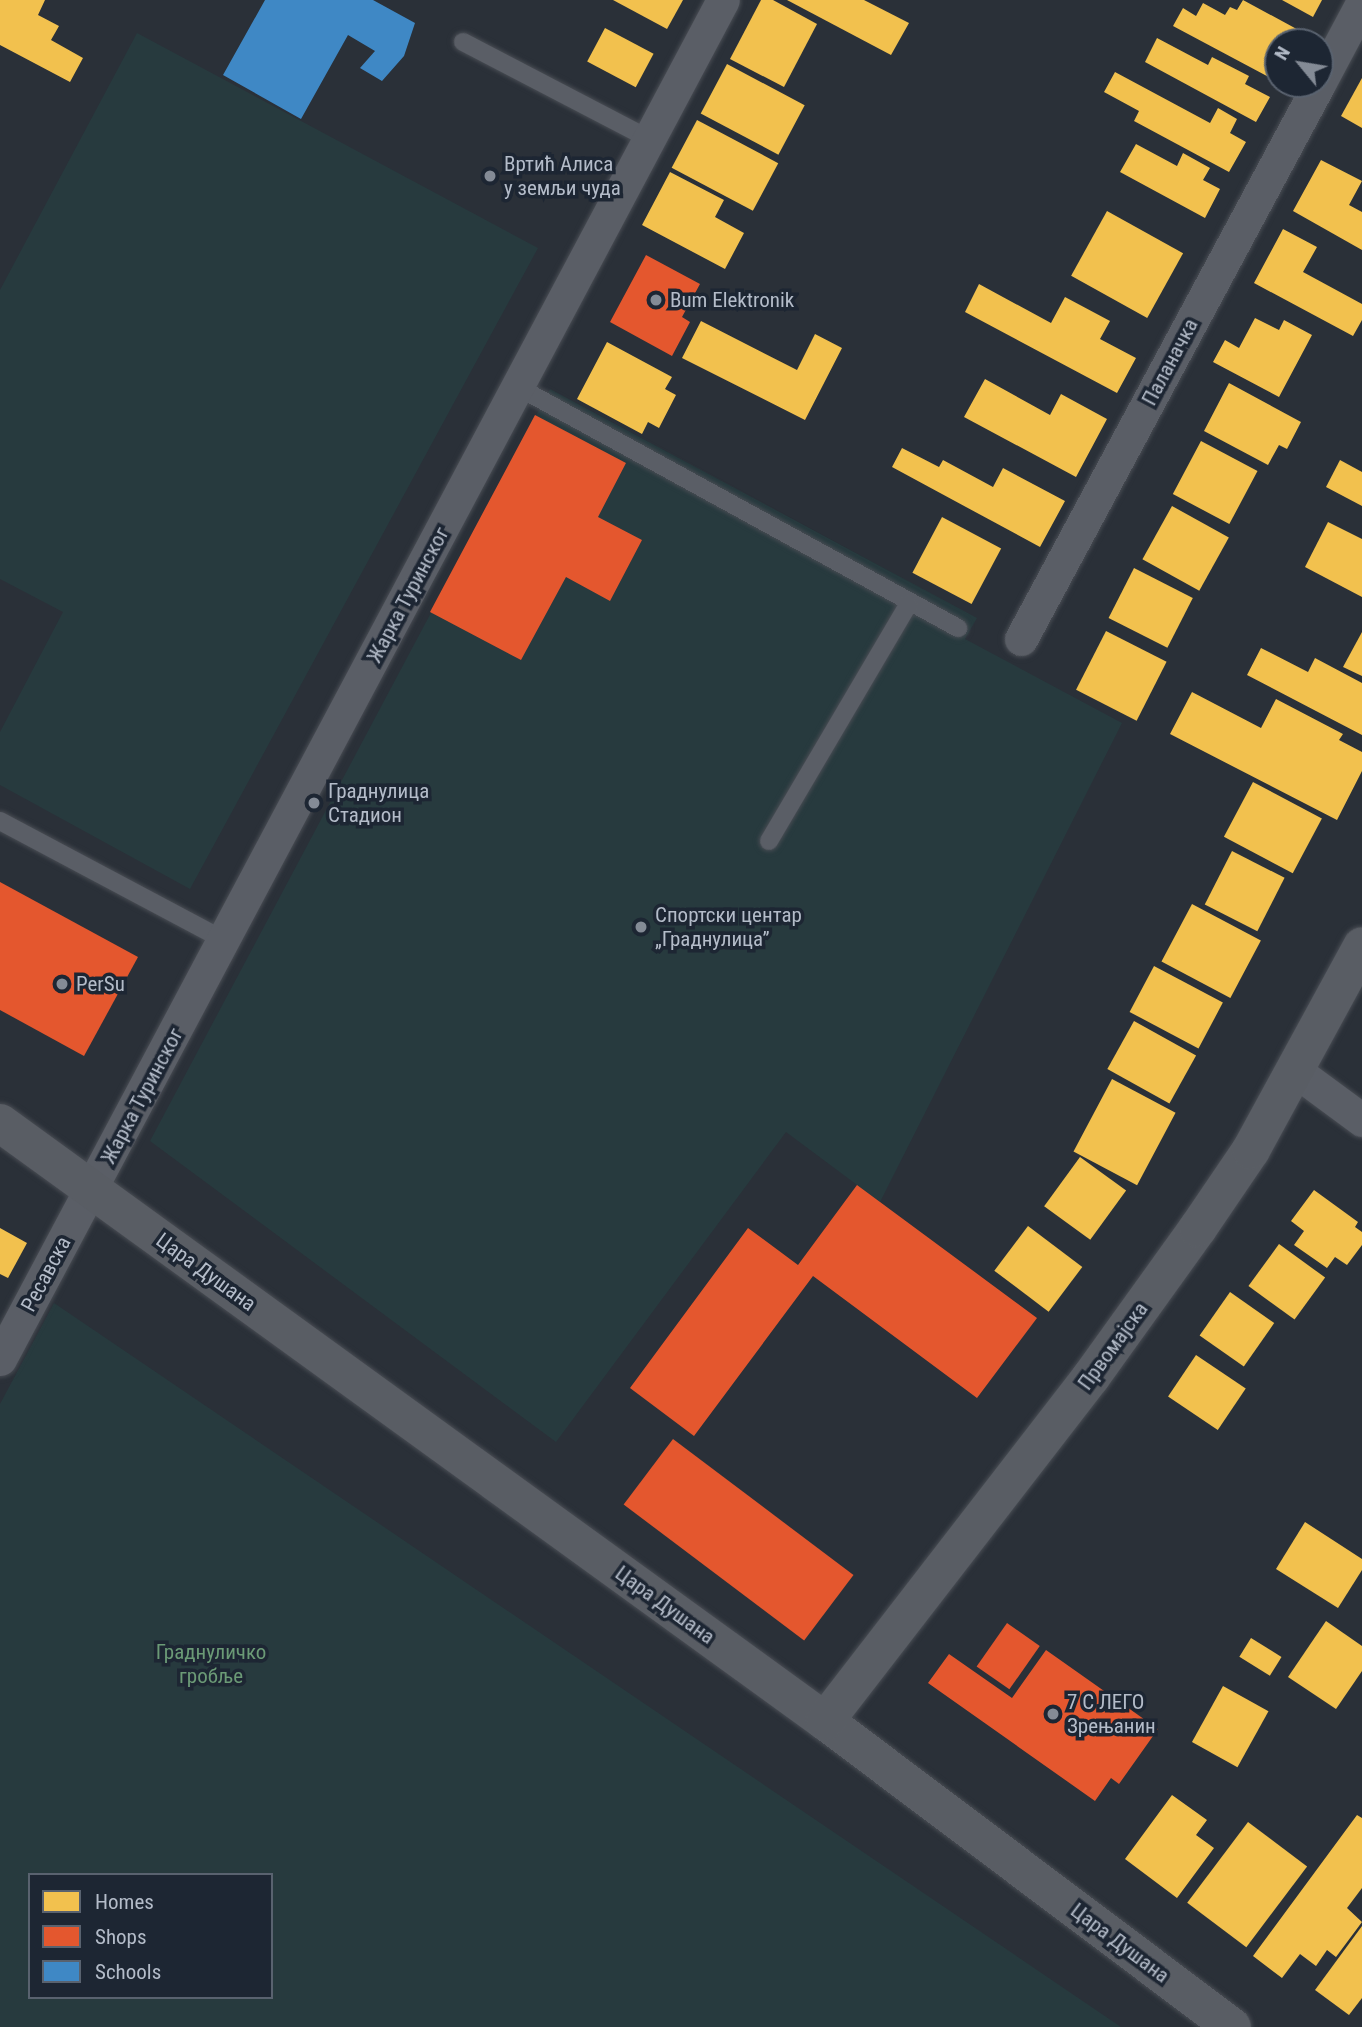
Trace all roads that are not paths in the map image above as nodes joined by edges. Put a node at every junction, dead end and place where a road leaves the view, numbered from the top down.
1 (723, 0) edge
2 (1362, 3) edge
3 (463, 42) dead end
4 (1334, 55) edge
5 (1311, 98) edge
6 (649, 139) junction
7 (517, 387) junction
8 (908, 605) junction
9 (958, 628) dead end
10 (1021, 639) dead end
11 (0, 821) edge
12 (769, 841) dead end
13 (224, 940) junction
14 (1362, 946) edge
15 (1297, 1072) junction
16 (1362, 1120) edge
17 (0, 1122) edge
18 (92, 1190) junction
19 (0, 1359) edge
20 (825, 1721) junction
21 (1228, 2026) edge

1 - 6 street, Жарка Туринског
2 - 4 street, Паланачка
3 - 6 lane
5 - 10 street, Паланачка
6 - 7 street, Жарка Туринског
7 - 8 lane
7 - 13 street, Жарка Туринског
8 - 9 lane
8 - 12 lane
11 - 13 lane
13 - 18 street, Жарка Туринског
14 - 15 street, Првомајска
15 - 16 street
15 - 20 street, Првомајска
17 - 18 street, Цара Душана
18 - 19 street, Ресавска
18 - 20 street, Цара Душана
20 - 21 street, Цара Душана

